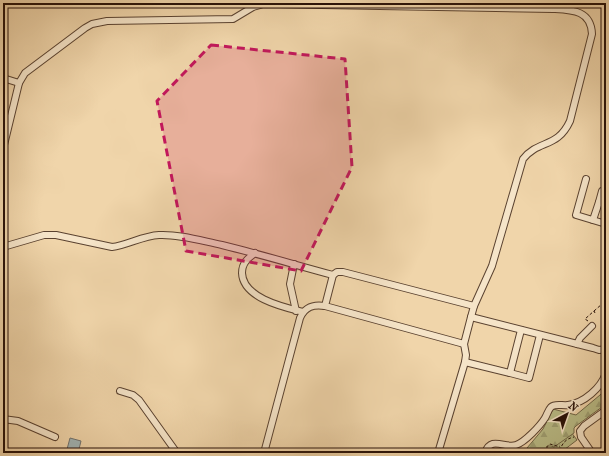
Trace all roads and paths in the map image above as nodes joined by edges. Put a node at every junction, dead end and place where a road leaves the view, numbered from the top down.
1 (3, 78) edge
2 (19, 83) junction
3 (3, 149) edge
4 (586, 180) dead end
5 (602, 191) dead end
6 (599, 202) junction
7 (606, 204) edge
8 (593, 220) junction
9 (606, 224) edge
10 (3, 247) edge
11 (255, 253) junction
12 (294, 264) junction
13 (334, 275) junction
14 (606, 304) edge
15 (325, 306) junction
16 (474, 306) junction
17 (296, 311) junction
18 (594, 311) junction
19 (303, 312) junction
20 (595, 313) dead end
21 (471, 317) junction
22 (585, 319) dead end
23 (592, 326) dead end
24 (521, 330) junction
25 (540, 335) junction
26 (464, 344) junction
27 (577, 344) junction
28 (606, 349) edge
29 (465, 362) junction
30 (510, 373) junction
31 (606, 373) edge
32 (120, 391) dead end
33 (606, 410) edge
34 (3, 418) edge
35 (575, 436) dead end
36 (55, 437) dead end
37 (561, 447) junction
38 (537, 449) dead end
39 (177, 453) edge
40 (264, 453) edge
41 (438, 453) edge
42 (485, 453) edge
43 (555, 453) edge
44 (592, 453) edge

1 - 2 street
2 - 3 street
2 - 16 street
4 - 8 street
5 - 6 street
6 - 7 street
6 - 8 street
8 - 9 street
10 - 11 street
11 - 12 street
11 - 17 street
12 - 13 street
12 - 17 street
13 - 15 street
13 - 16 street
14 - 18 path
15 - 19 street
15 - 26 street
16 - 21 street
17 - 19 street
18 - 20 path
18 - 22 path
19 - 40 street
21 - 24 street
21 - 26 street
23 - 27 street
24 - 25 street
24 - 30 street
25 - 27 street
25 - 30 street
26 - 29 street
27 - 28 street
29 - 30 street
29 - 41 street
31 - 42 street
32 - 39 street
33 - 44 street
34 - 36 street
35 - 37 path
37 - 38 path
37 - 43 path

